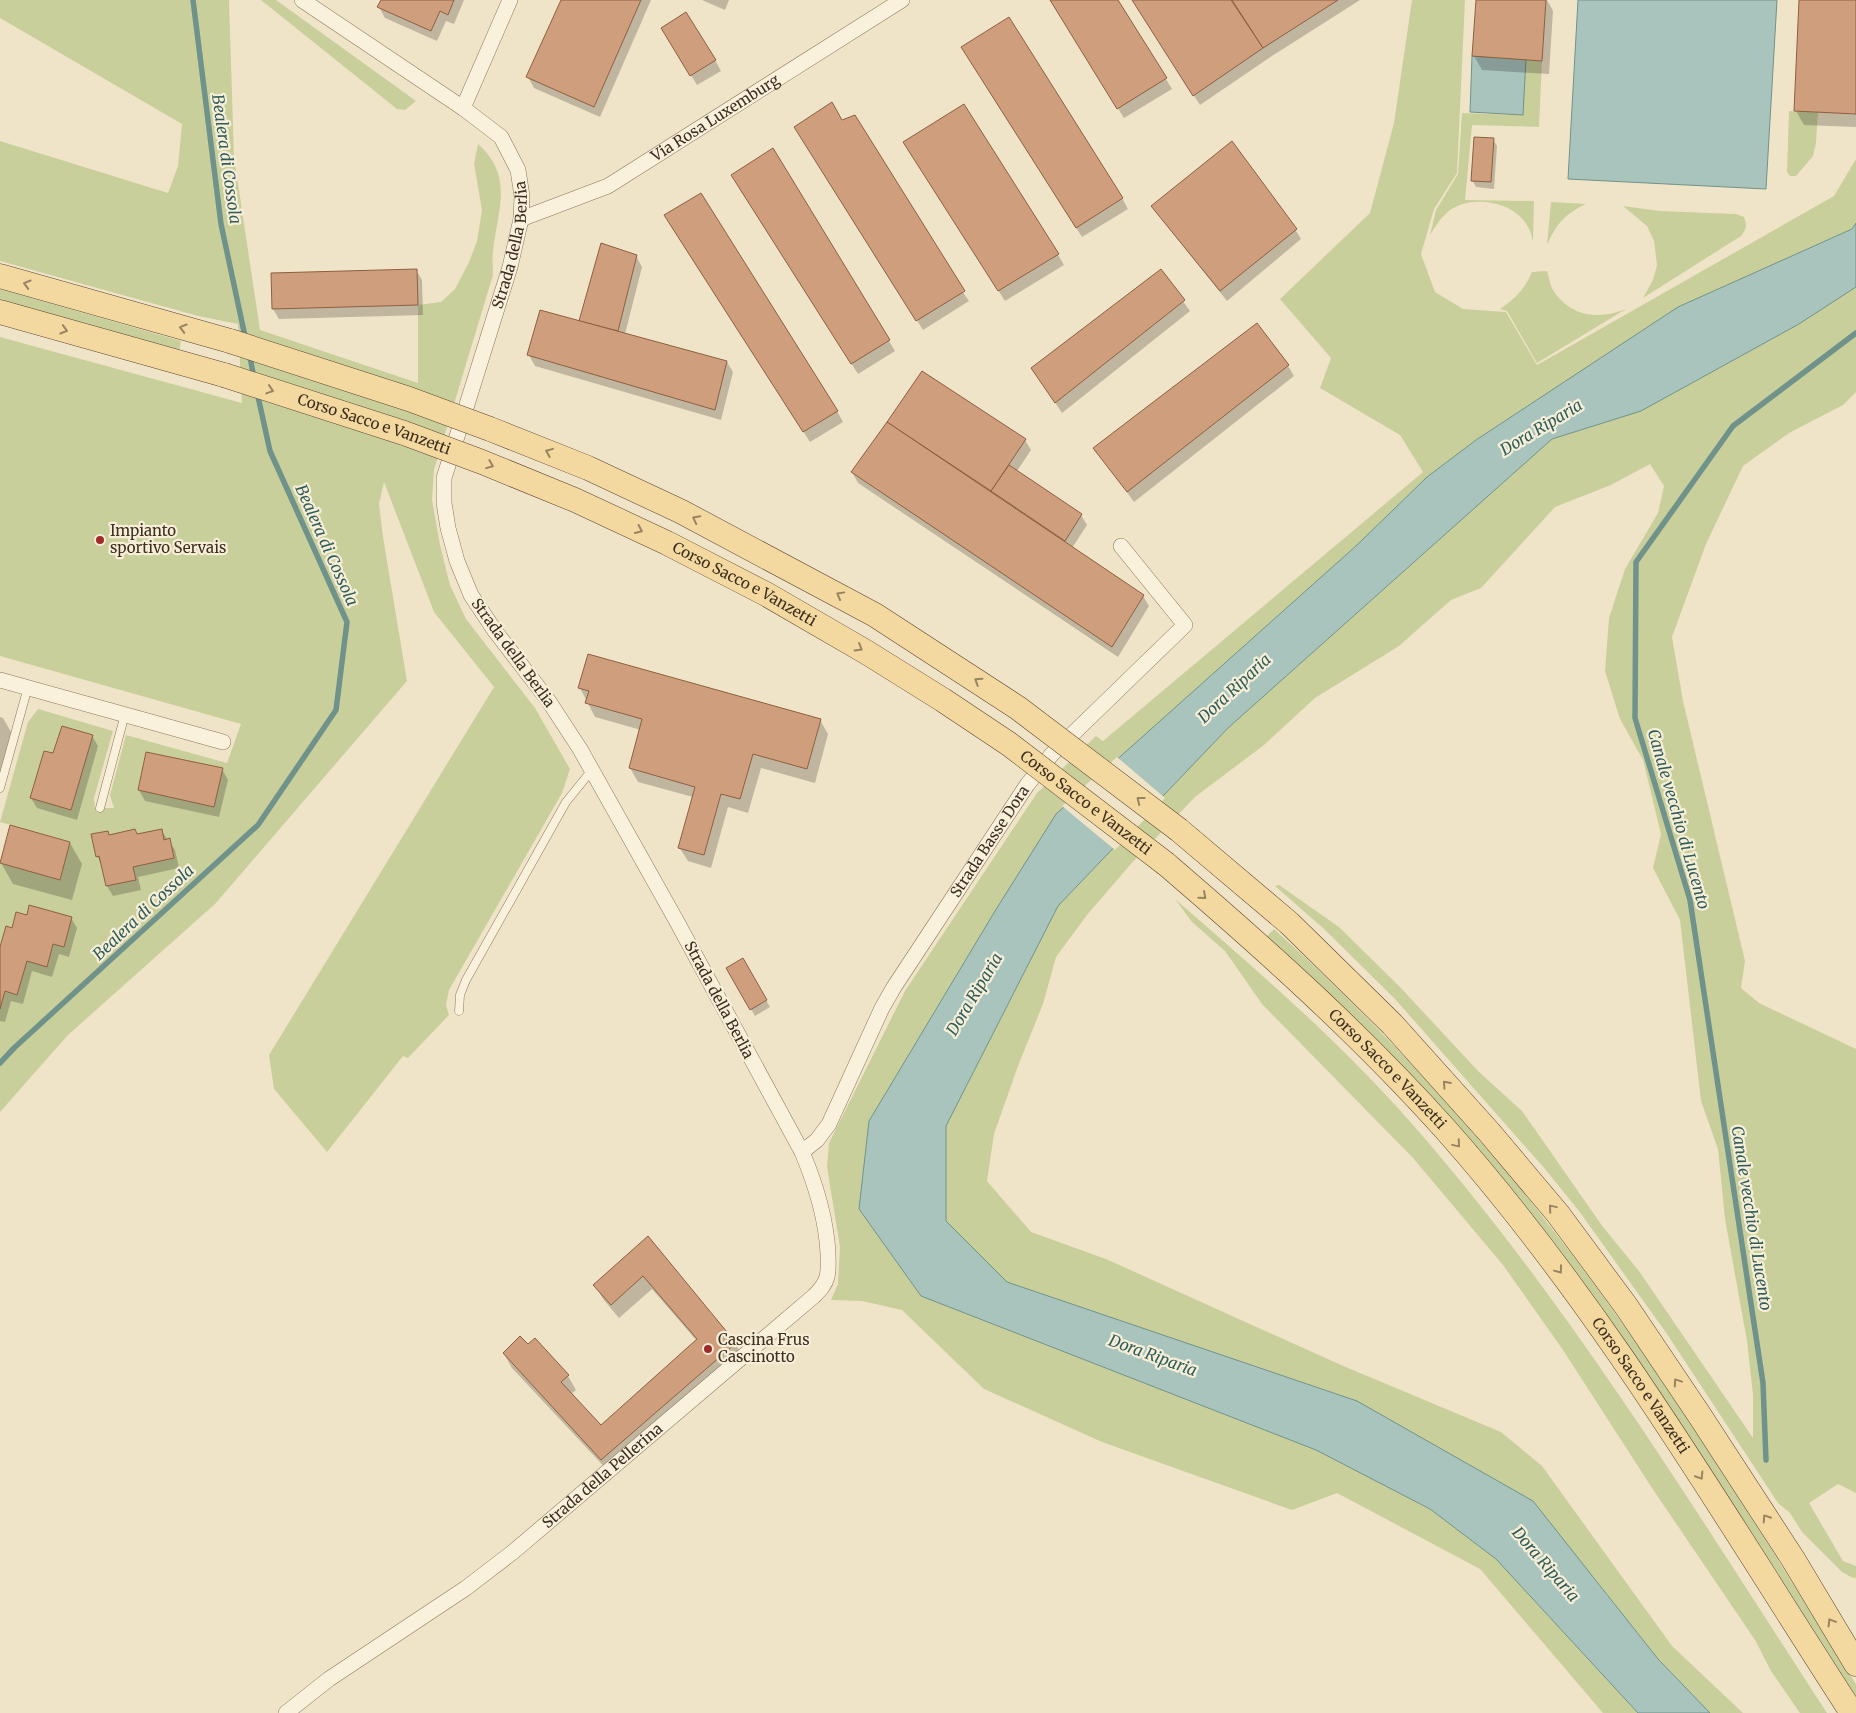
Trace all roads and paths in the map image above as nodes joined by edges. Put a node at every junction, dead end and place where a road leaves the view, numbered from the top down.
1 (302, 0) edge
2 (510, 0) edge
3 (902, 0) edge
4 (463, 108) junction
5 (521, 219) junction
6 (0, 276) edge
7 (0, 312) edge
8 (1121, 546) dead end
9 (0, 680) edge
10 (28, 687) junction
11 (124, 714) junction
12 (224, 742) dead end
13 (592, 770) junction
14 (0, 788) edge
15 (100, 808) dead end
16 (459, 1011) dead end
17 (802, 1152) junction
18 (815, 1183) joint
19 (1856, 1664) edge
20 (286, 1713) edge
21 (1852, 1713) edge

1 - 4 street, Strada della Berlia
2 - 4 street
3 - 5 street, Via Rosa Luxemburg
4 - 5 street, Strada della Berlia
5 - 13 street, Strada della Berlia
19 -> 6 main road, Corso Sacco e Vanzetti, bridge
7 -> 21 main road, Corso Sacco e Vanzetti, bridge
8 - 17 street, Strada Basse Dora
9 - 10 street
10 - 11 street
10 - 14 lane
11 - 12 street
11 - 15 lane
13 - 16 lane
13 - 17 street, Strada della Berlia
17 - 18 street, Strada della Berlia
18 - 20 street, Strada della Pellerina

